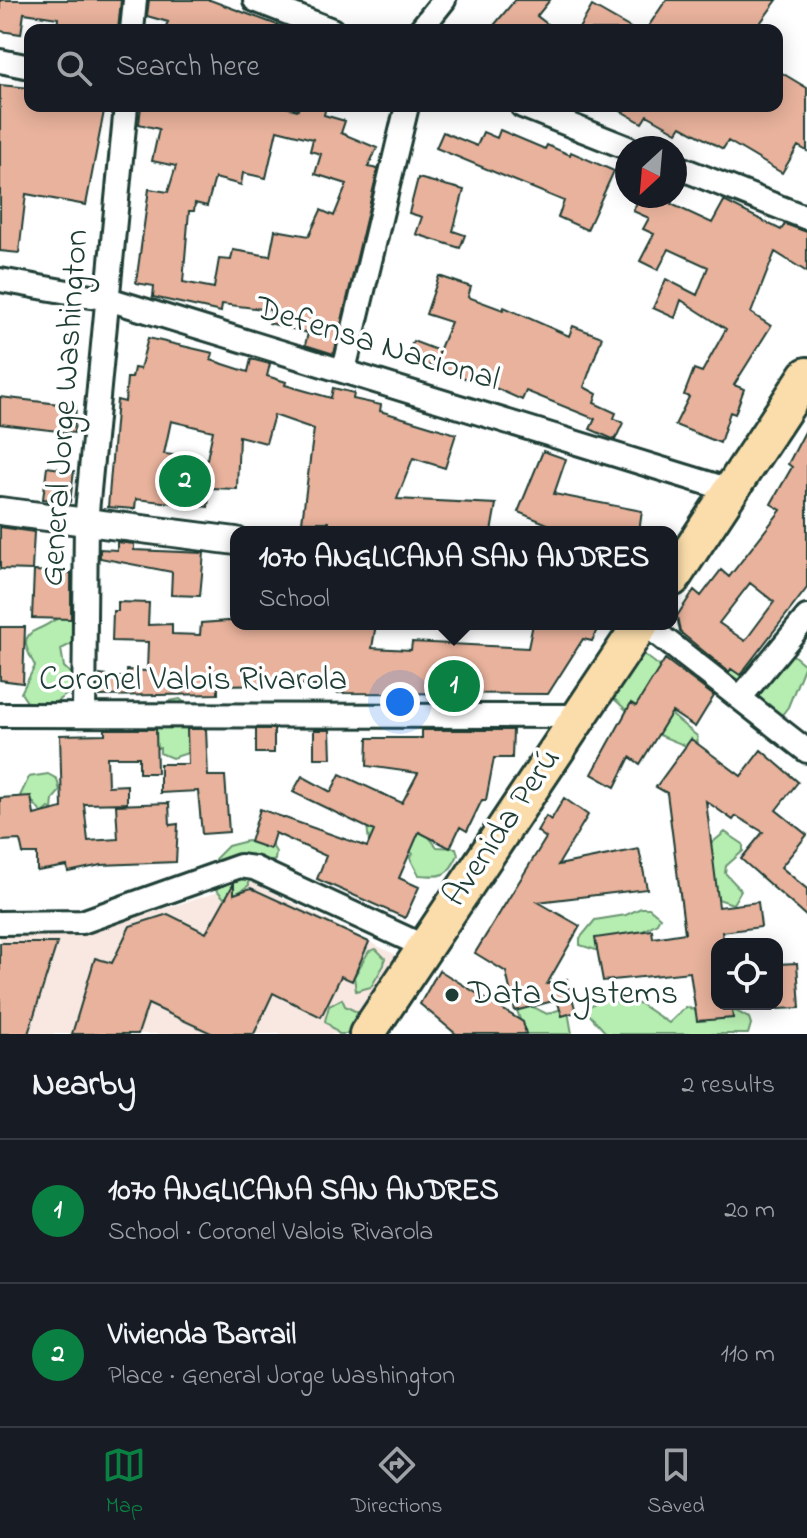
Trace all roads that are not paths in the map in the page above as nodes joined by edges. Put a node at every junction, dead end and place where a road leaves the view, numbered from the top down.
1 (135, 0) edge
2 (255, 0) edge
3 (444, 0) edge
4 (133, 24) edge
5 (317, 24) edge
6 (425, 24) edge
7 (0, 61) edge
8 (24, 66) edge
9 (125, 112) edge
10 (406, 112) edge
11 (537, 112) edge
12 (615, 143) edge
13 (687, 171) edge
14 (807, 218) edge
15 (0, 280) edge
16 (108, 299) junction
17 (344, 370) junction
18 (807, 375) edge
19 (730, 490) junction
20 (0, 511) edge
21 (86, 522) junction
22 (230, 540) edge
23 (678, 570) edge
24 (807, 617) edge
25 (639, 630) edge
26 (651, 630) edge
27 (740, 698) junction
28 (0, 715) edge
29 (84, 715) junction
30 (577, 716) junction
31 (807, 751) edge
32 (0, 923) edge
33 (423, 946) junction
34 (367, 1034) edge

1 - 4 street
2 - 5 street
3 - 6 street
7 - 8 street
9 - 16 street, General Jorge Washington
10 - 17 street
11 - 12 street
13 - 14 street
15 - 16 street, Defensa Nacional
16 - 17 street, Defensa Nacional
16 - 21 street, General Jorge Washington
17 - 19 street, Defensa Nacional
18 - 19 main road
19 - 23 main road
20 - 21 street
21 - 22 street
21 - 29 street, General Jorge Washington
24 - 27 street
25 - 30 main road, Avenida Perú
26 - 27 street
27 - 31 street
28 - 29 street, Coronel Valois Rivarola
29 - 30 street, Coronel Valois Rivarola
30 - 33 main road, Avenida Perú
32 - 33 street
33 - 34 main road, Avenida Perú

